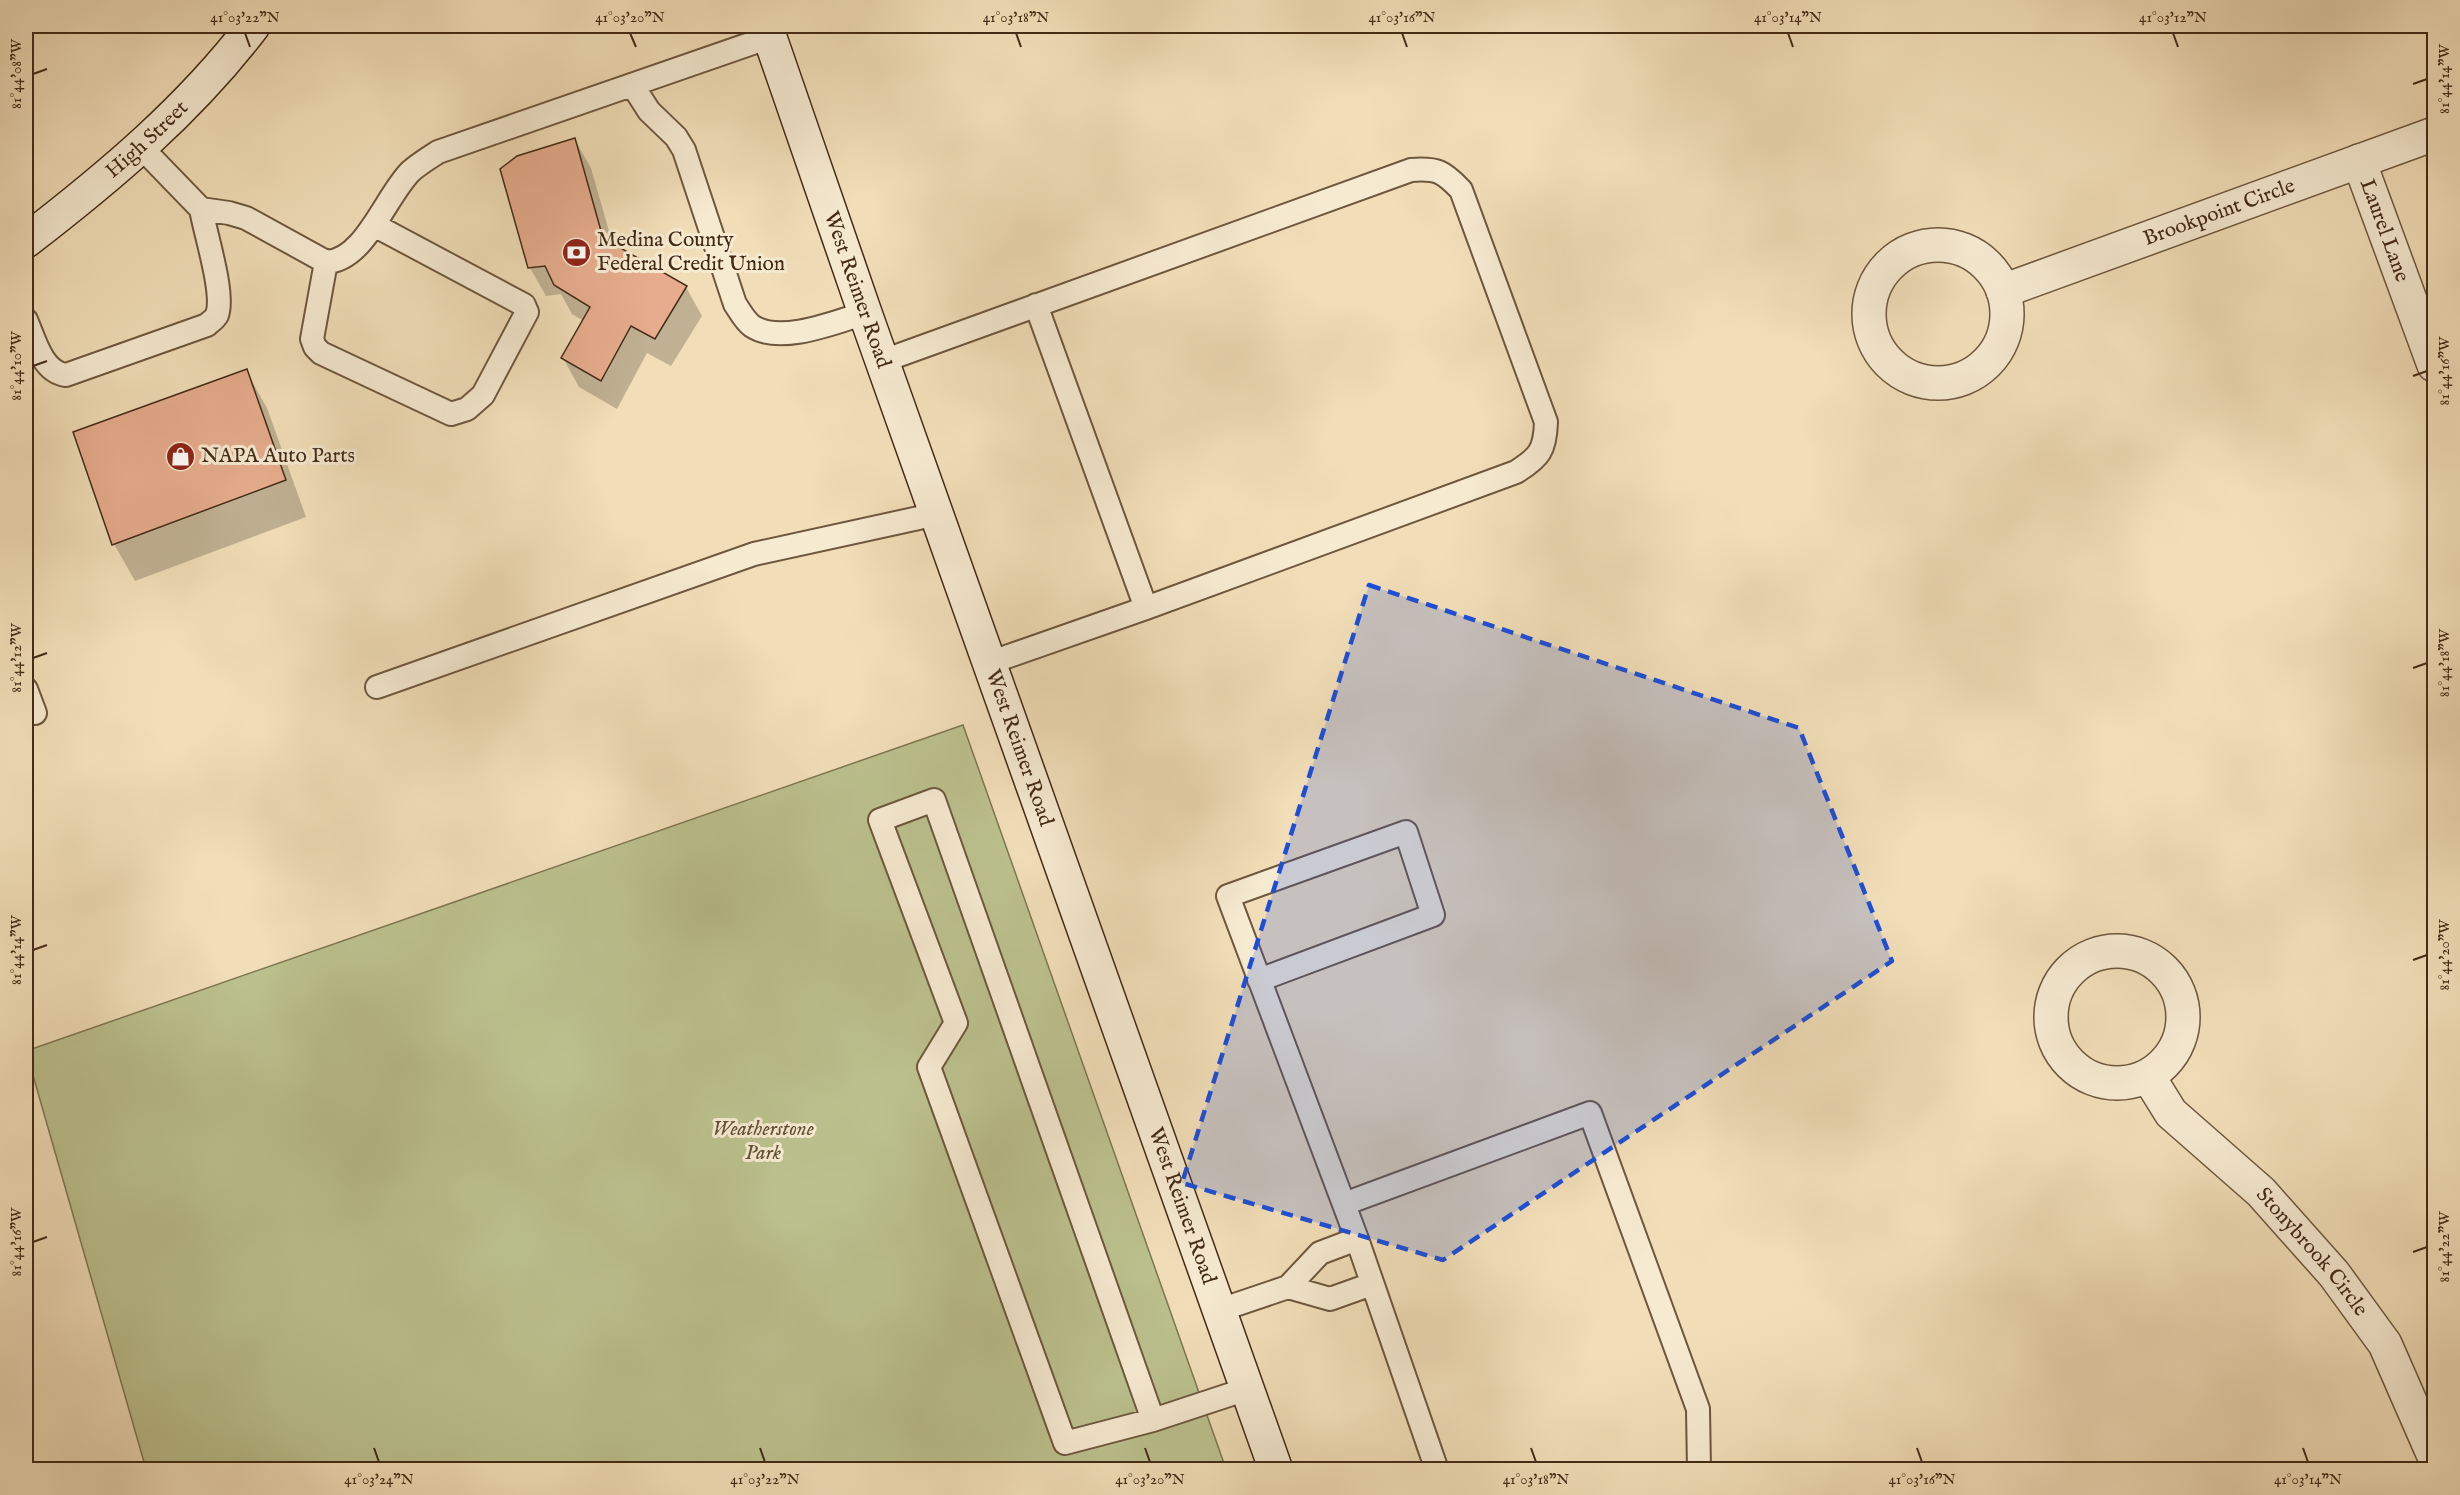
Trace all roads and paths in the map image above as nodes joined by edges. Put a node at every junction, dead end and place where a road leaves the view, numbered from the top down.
1 (249, 27) edge
2 (768, 31) edge
3 (633, 86) junction
4 (2434, 134) edge
5 (141, 147) junction
6 (2359, 161) junction
7 (201, 209) junction
8 (374, 225) junction
9 (26, 241) edge
10 (326, 262) junction
11 (2003, 291) junction
12 (1036, 305) junction
13 (865, 313) junction
14 (26, 320) edge
15 (883, 361) junction
16 (2434, 365) edge
17 (936, 514) junction
18 (1146, 608) junction
19 (989, 663) junction
20 (377, 687) dead end
21 (26, 689) edge
22 (35, 713) dead end
23 (1259, 980) junction
24 (2148, 1076) junction
25 (1344, 1203) junction
26 (1357, 1239) junction
27 (1372, 1284) junction
28 (1288, 1287) junction
29 (1220, 1310) junction
30 (1247, 1389) junction
31 (1153, 1420) junction
32 (2434, 1456) edge
33 (1276, 1470) edge
34 (1437, 1470) edge
35 (1699, 1470) edge

1 - 5 street, High Street
2 - 3 lane
2 - 13 street, West Reimer Road
3 - 8 lane
3 - 13 lane
4 - 6 street, Brookpoint Circle
5 - 7 lane
5 - 9 street, High Street
6 - 11 street, Brookpoint Circle
6 - 16 street, Laurel Lane
7 - 10 lane
7 - 14 lane
8 - 10 lane
8 - 10 lane
11 - 11 street
12 - 15 lane
12 - 18 lane
12 - 18 lane
13 - 15 street, West Reimer Road
15 - 17 street, West Reimer Road
17 - 19 street, West Reimer Road
17 - 20 lane
18 - 19 lane
19 - 29 street, West Reimer Road
21 - 22 lane
23 - 23 lane
23 - 25 lane
24 - 24 street
24 - 32 street, Stonybrook Circle
25 - 26 lane
25 - 35 lane
26 - 27 lane
26 - 28 lane
27 - 28 lane
27 - 34 lane
28 - 29 lane
29 - 30 street, West Reimer Road
30 - 31 lane
30 - 33 street, West Reimer Road
31 - 31 lane

